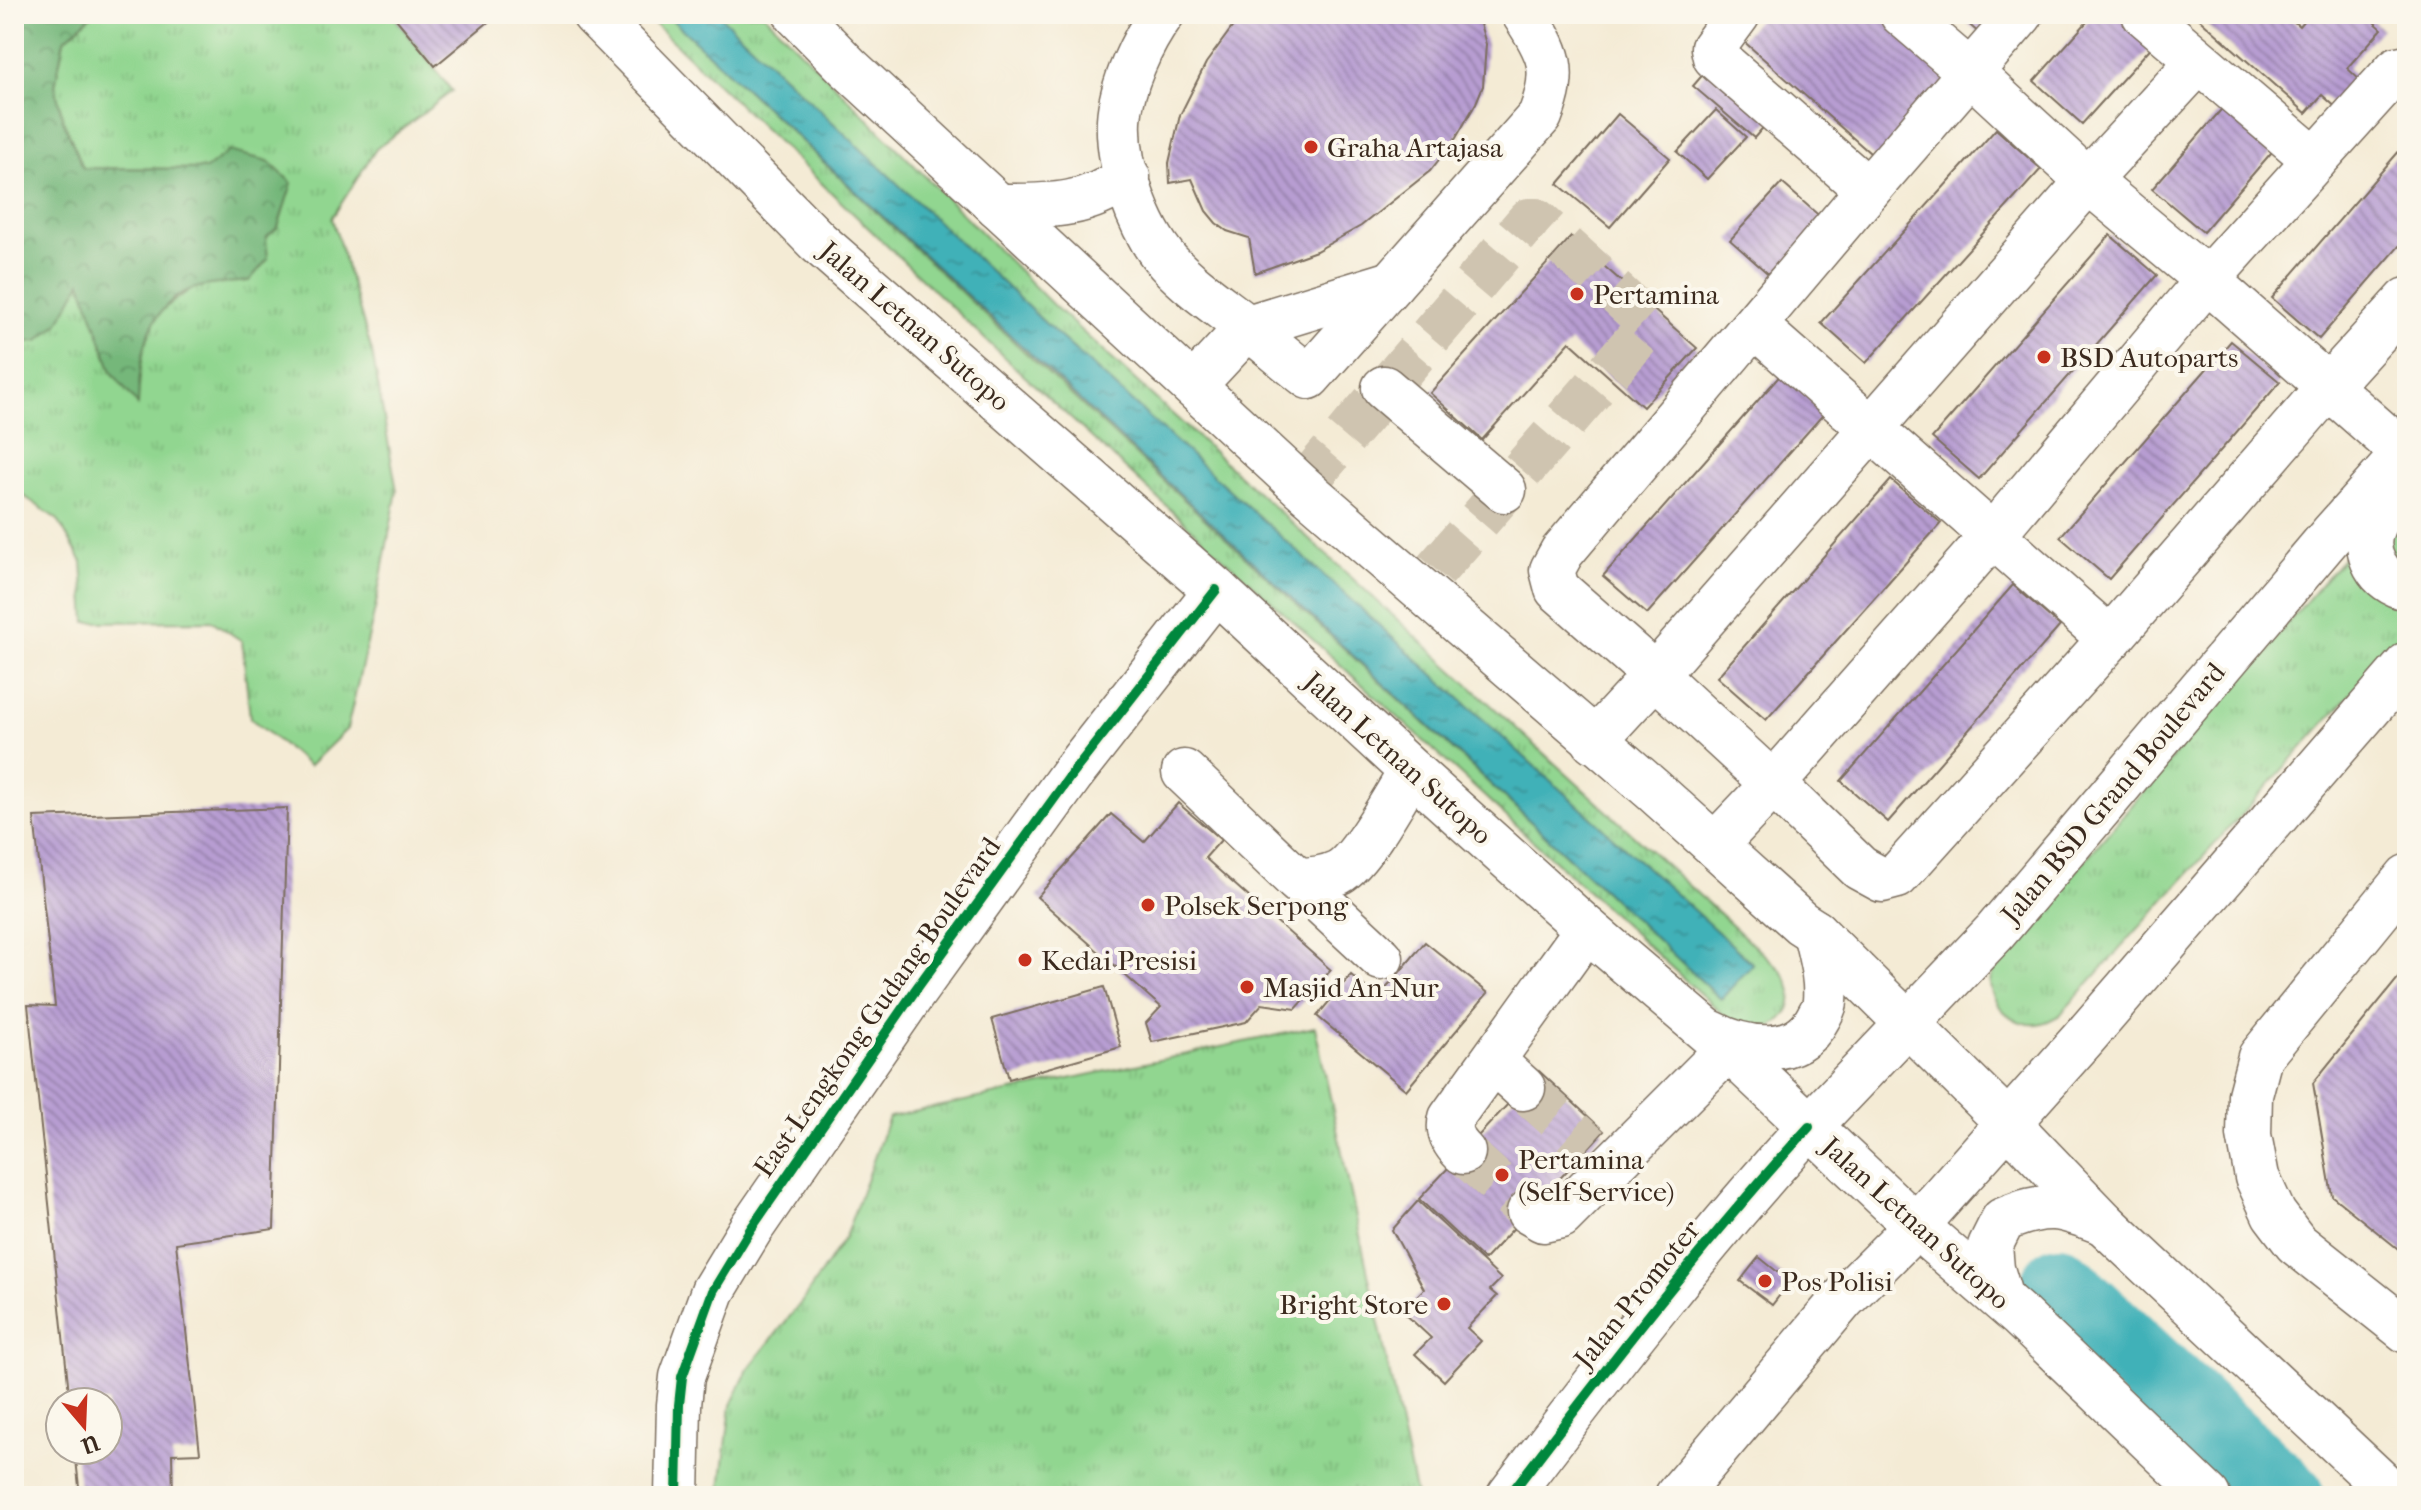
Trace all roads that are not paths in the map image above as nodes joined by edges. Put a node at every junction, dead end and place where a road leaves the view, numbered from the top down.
1 (594, 14) edge
2 (796, 14) edge
3 (1162, 14) edge
4 (1524, 14) edge
5 (1738, 14) edge
6 (1902, 14) edge
7 (2021, 14) edge
8 (2144, 14) edge
9 (2198, 62) junction
10 (2407, 67) edge
11 (1971, 73) junction
12 (2315, 160) junction
13 (1128, 177) junction
14 (2088, 181) junction
15 (1868, 190) junction
16 (998, 206) junction
17 (2207, 280) junction
18 (1392, 283) junction
19 (2407, 300) edge
20 (1755, 326) junction
21 (1248, 327) junction
22 (1194, 385) junction
23 (2328, 387) junction
24 (1384, 388) dead end
25 (1872, 429) junction
26 (2406, 462) edge
27 (1504, 490) dead end
28 (1992, 536) junction
29 (2407, 588) edge
30 (1216, 590) junction
31 (2110, 639) junction
32 (2407, 665) edge
33 (1655, 675) junction
34 (1594, 741) junction
35 (1411, 771) junction
36 (1184, 772) dead end
37 (1773, 784) junction
38 (1715, 845) junction
39 (2407, 877) edge
40 (1297, 880) junction
41 (1587, 929) junction
42 (1815, 932) junction
43 (1381, 958) dead end
44 (1908, 1025) junction
45 (1716, 1039) junction
46 (2007, 1122) junction
47 (1809, 1127) junction
48 (1463, 1152) tunnel mouth
49 (1529, 1212) tunnel mouth
50 (2105, 1224) junction
51 (1916, 1226) junction
52 (2001, 1299) junction
53 (2407, 1331) edge
54 (677, 1496) edge
55 (1509, 1496) edge
56 (1677, 1496) edge
57 (2208, 1496) edge
58 (2395, 1496) edge

1 - 30 main road, Jalan Letnan Sutopo
2 - 16 main road
3 - 13 main road
4 - 18 main road
5 - 15 main road
6 - 11 main road
7 - 11 main road
8 - 9 main road
9 - 12 main road
9 - 14 main road
10 - 12 main road
11 - 14 main road
11 - 15 main road
12 - 17 main road
13 - 16 main road
13 - 21 main road
14 - 17 main road
14 - 25 main road
15 - 20 main road
16 - 22 main road
17 - 23 main road
17 - 28 main road
18 - 21 main road
18 - 21 main road
19 - 23 main road
20 - 25 main road
20 - 33 main road
21 - 22 main road
22 - 34 main road
23 - 26 main road
23 - 31 main road
24 - 27 main road
25 - 28 main road
25 - 33 main road
26 - 29 main road
26 - 44 main road, Jalan BSD Grand Boulevard
28 - 31 main road
28 - 37 main road
30 - 35 main road, Jalan Letnan Sutopo
30 - 54 main road, East Lengkong Gudang Boulevard
31 - 37 main road
32 - 46 main road
33 - 34 main road
33 - 37 main road
34 - 38 main road
35 - 40 main road
35 - 41 main road, Jalan Letnan Sutopo
36 - 40 main road
37 - 38 main road
38 - 42 main road
39 - 53 main road
40 - 43 main road
41 - 45 main road, Jalan Letnan Sutopo
41 - 48 main road
42 - 44 main road
42 - 45 main road
44 - 46 main road
44 - 47 main road, Jalan BSD Grand Boulevard
45 - 47 main road, Jalan Letnan Sutopo
45 - 49 main road
46 - 50 main road
46 - 51 main road
47 - 51 main road, Jalan Letnan Sutopo
47 - 55 main road, Jalan Promoter
50 - 52 main road
50 - 58 main road
51 - 52 main road, Jalan Letnan Sutopo
51 - 56 main road
52 - 57 main road, Jalan Letnan Sutopo

